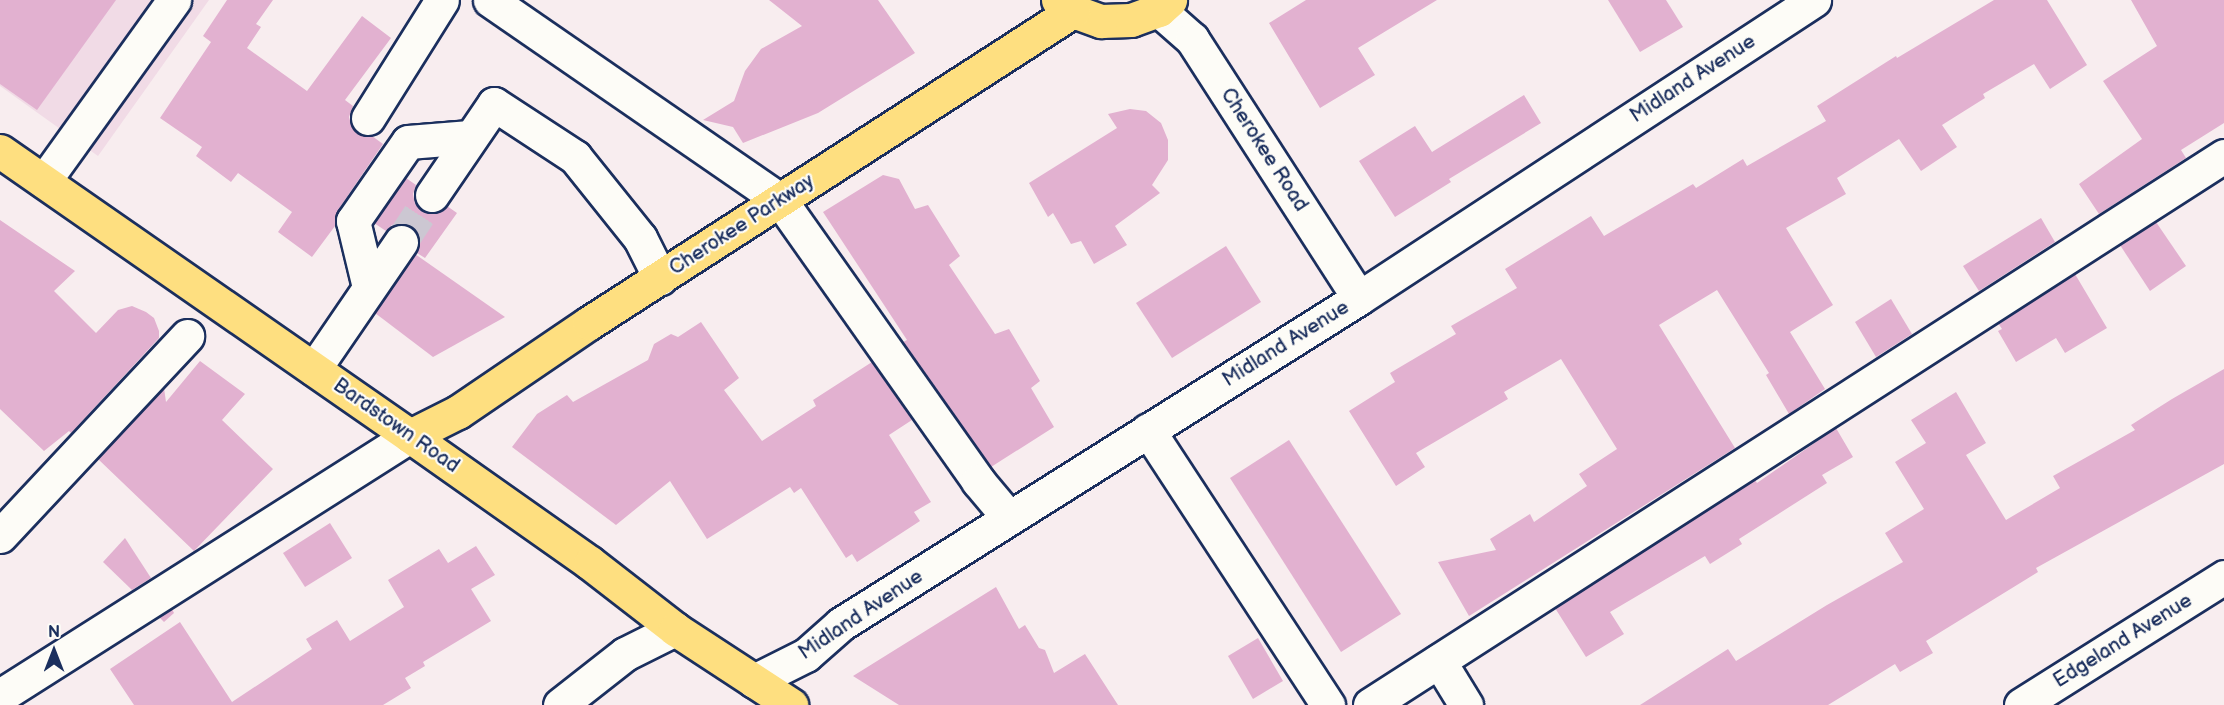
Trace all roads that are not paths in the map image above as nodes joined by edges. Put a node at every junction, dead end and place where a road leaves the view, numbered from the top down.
1 (174, 0) edge
2 (442, 0) edge
3 (490, 0) edge
4 (1814, 0) edge
5 (1165, 5) edge
6 (1065, 6) edge
7 (368, 118) dead end
8 (470, 137) junction
9 (0, 151) edge
10 (2224, 156) edge
11 (44, 181) junction
12 (432, 195) tunnel mouth
13 (780, 200) junction
14 (401, 242) tunnel mouth
15 (660, 278) junction
16 (369, 287) junction
17 (1359, 298) junction
18 (187, 336) dead end
19 (315, 369) junction
20 (1149, 430) junction
21 (410, 436) junction
22 (1009, 518) junction
23 (0, 536) edge
24 (2224, 577) edge
25 (675, 629) junction
26 (1439, 661) junction
27 (754, 681) junction
28 (0, 696) edge
29 (577, 701) edge
30 (791, 705) edge
31 (1328, 705) edge
32 (1370, 705) edge
33 (1466, 705) edge
34 (2021, 705) edge

1 - 11 street
2 - 7 street
3 - 13 street
4 - 17 street, Midland Avenue
5 - 6 main road, Cherokee Parkway
5 - 17 street, Cherokee Road
6 - 13 main road, Cherokee Parkway
8 - 12 street
8 - 15 street
8 - 16 street
9 - 11 main road, Bardstown Road
10 - 26 street
11 - 19 main road, Bardstown Road
13 - 15 main road, Cherokee Parkway
13 - 22 street
14 - 16 street
15 - 21 main road, Cherokee Parkway
16 - 19 street
17 - 20 street, Midland Avenue
18 - 23 street
19 - 21 main road, Bardstown Road
20 - 22 street, Midland Avenue
20 - 31 street
21 - 25 main road, Bardstown Road
21 - 28 street
22 - 27 street, Midland Avenue
24 - 34 street, Edgeland Avenue
25 - 27 main road, Bardstown Road
25 - 29 street
26 - 32 street
26 - 33 street
27 - 30 main road, Bardstown Road

